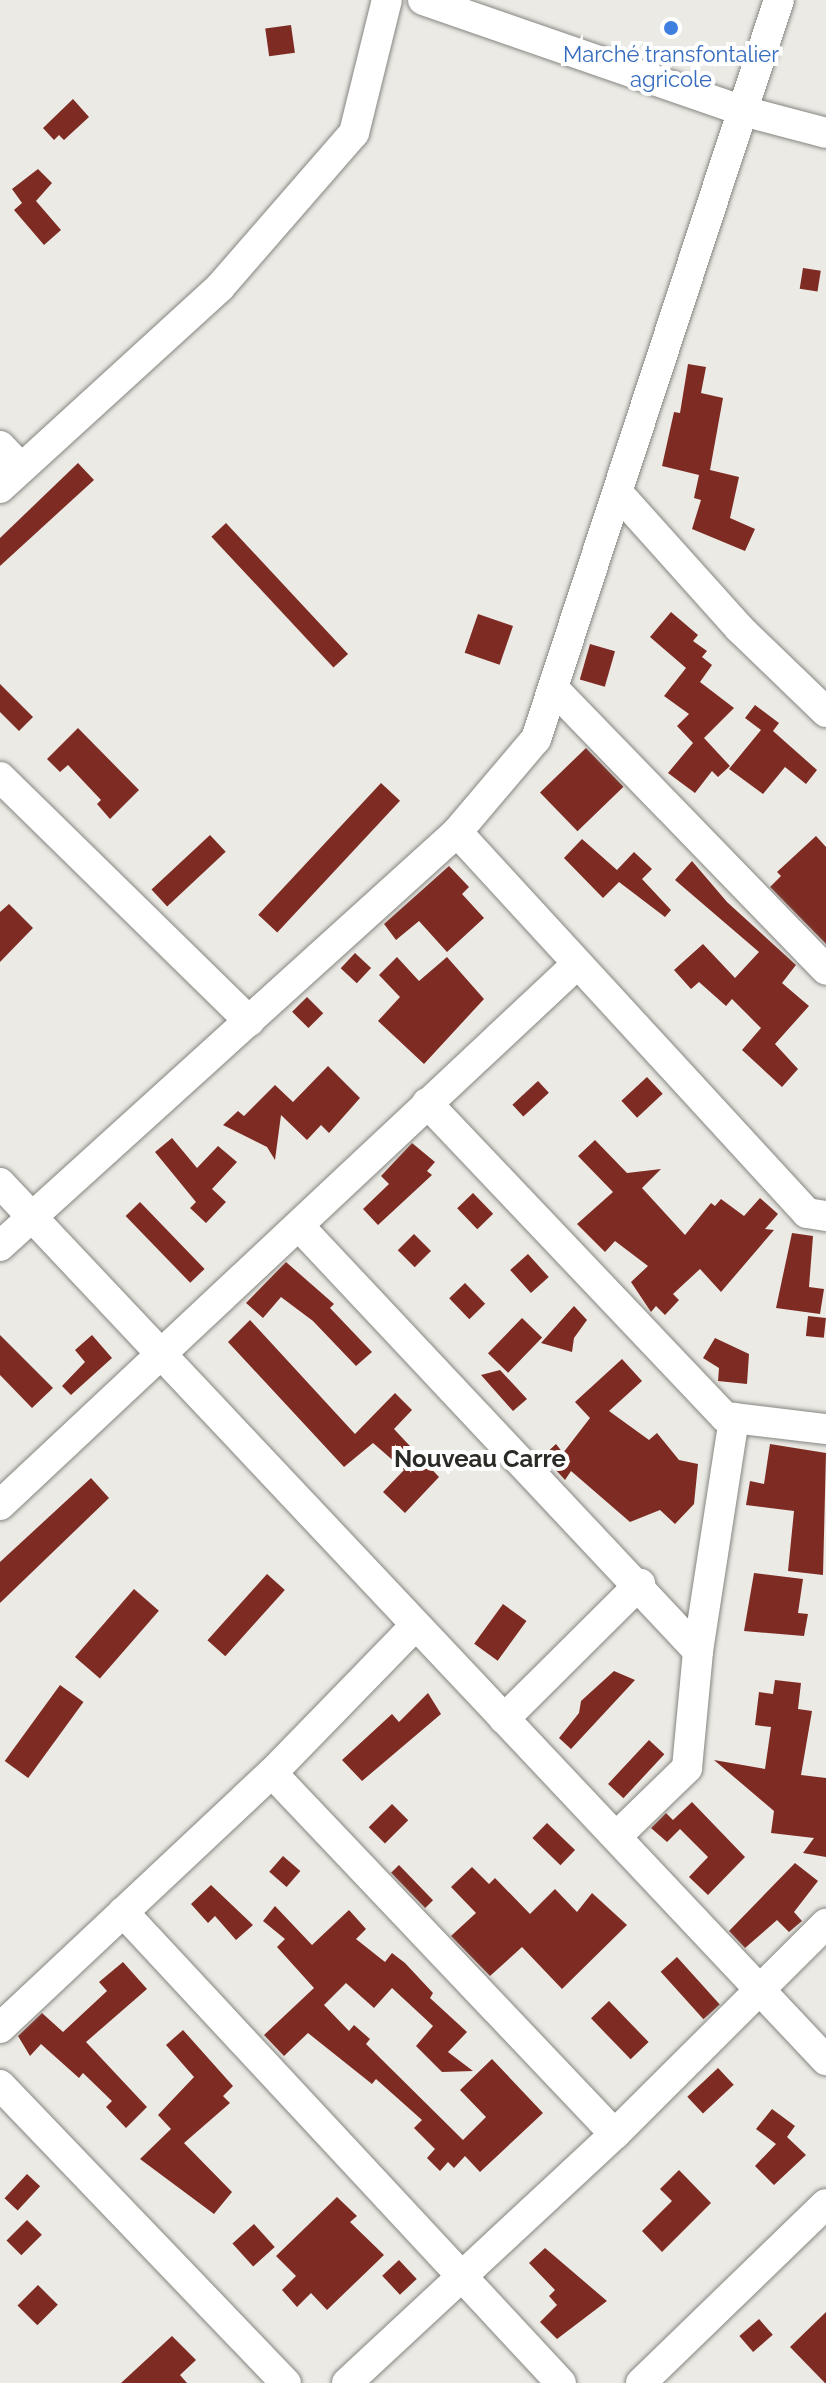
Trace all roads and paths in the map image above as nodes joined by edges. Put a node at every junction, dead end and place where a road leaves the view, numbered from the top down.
1 (387, 0) edge
2 (423, 0) edge
3 (779, 0) edge
4 (743, 111) junction
5 (826, 133) edge
6 (0, 446) edge
7 (10, 478) edge
8 (618, 493) junction
9 (556, 691) junction
10 (826, 712) edge
11 (0, 777) edge
12 (457, 832) junction
13 (576, 965) junction
14 (826, 970) edge
15 (249, 1021) junction
16 (427, 1103) junction
17 (0, 1183) edge
18 (31, 1216) junction
19 (826, 1216) edge
20 (299, 1226) junction
21 (0, 1246) edge
22 (163, 1353) junction
23 (734, 1418) junction
24 (826, 1429) edge
25 (0, 1505) edge
26 (640, 1584) junction
27 (416, 1625) junction
28 (698, 1651) junction
29 (504, 1719) junction
30 (272, 1773) junction
31 (619, 1834) junction
32 (123, 1912) junction
33 (826, 1924) edge
34 (763, 1992) junction
35 (0, 2028) edge
36 (826, 2060) edge
37 (0, 2085) edge
38 (615, 2134) junction
39 (826, 2204) edge
40 (462, 2281) junction
41 (286, 2383) edge
42 (347, 2383) edge
43 (561, 2383) edge
44 (641, 2383) edge

1 - 7 street
2 - 4 street
3 - 4 street
4 - 5 street
4 - 8 street
6 - 7 street
8 - 9 street
8 - 10 street
9 - 12 street
9 - 14 street
11 - 15 street
12 - 13 street
12 - 15 street
13 - 16 street
13 - 19 street
15 - 18 street
16 - 20 street
16 - 23 street
17 - 18 street
18 - 21 street
18 - 22 street
20 - 22 street
20 - 26 street
22 - 25 street
22 - 27 street
23 - 24 street
23 - 28 street
26 - 28 street
26 - 29 street
27 - 29 street
27 - 30 street
28 - 31 street
29 - 31 street
30 - 32 street
30 - 38 street
31 - 34 street
32 - 35 street
32 - 40 street
33 - 34 street
34 - 36 street
34 - 38 street
37 - 41 street
38 - 40 street
39 - 44 street
40 - 42 street
40 - 43 street

